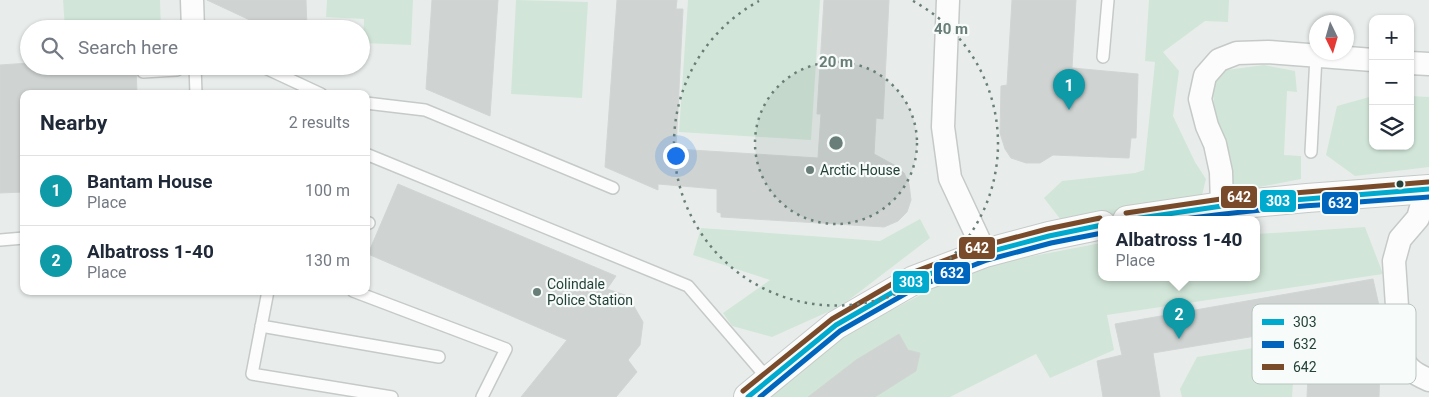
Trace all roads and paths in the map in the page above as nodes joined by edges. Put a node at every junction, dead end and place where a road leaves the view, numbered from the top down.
1 (192, 0) edge
2 (948, 0) edge
3 (1108, 0) edge
4 (193, 20) edge
5 (1309, 55) edge
6 (1103, 57) dead end
7 (1354, 59) edge
8 (1316, 60) edge
9 (1369, 60) edge
10 (1414, 63) edge
11 (1429, 64) edge
12 (195, 75) edge
13 (280, 75) edge
14 (196, 90) edge
15 (312, 90) edge
16 (370, 103) edge
17 (1311, 152) dead end
18 (370, 156) edge
19 (613, 188) dead end
20 (1427, 189) edge
21 (1222, 206) junction
22 (1154, 216) edge
23 (1098, 226) edge
24 (20, 238) edge
25 (0, 240) edge
26 (985, 254) junction
27 (267, 295) edge
28 (364, 295) edge
29 (1397, 304) edge
30 (261, 326) junction
31 (439, 357) dead end
32 (1416, 374) edge
33 (768, 380) junction
34 (1429, 380) edge
35 (392, 397) edge
36 (482, 397) edge
37 (748, 397) edge

1 - 4 street
2 - 26 street
3 - 6 lane
5 - 21 street
7 - 9 street
8 - 17 lane
10 - 11 street
12 - 14 lane
13 - 15 lane
16 - 19 lane
18 - 33 lane
20 - 21 street
20 - 29 street
21 - 22 street
23 - 26 street
24 - 25 lane
26 - 33 street
27 - 30 lane
28 - 36 lane
30 - 31 lane
30 - 35 lane
32 - 34 street
33 - 37 street

